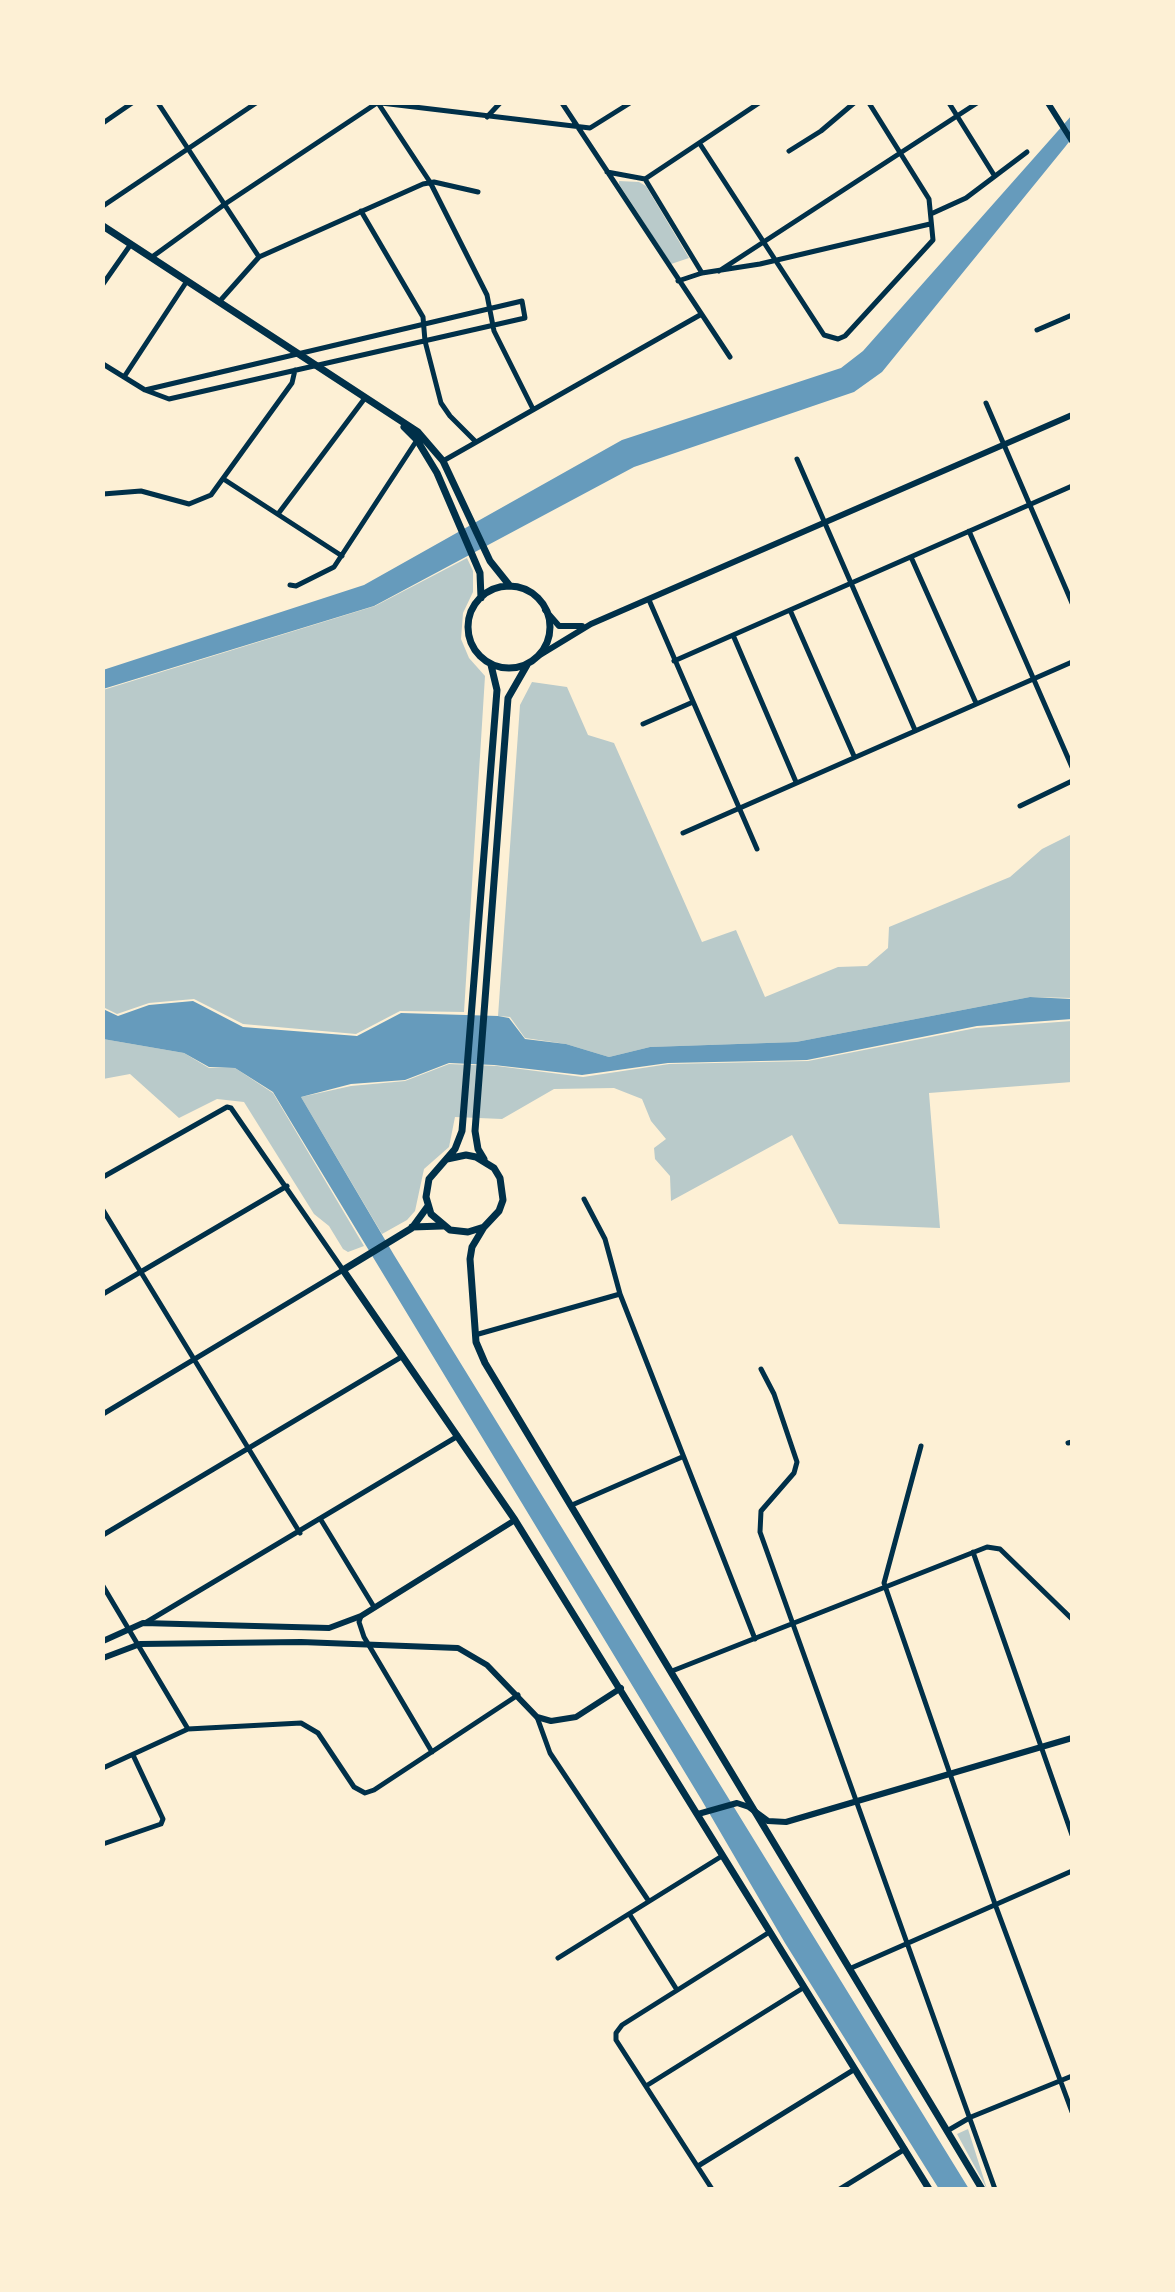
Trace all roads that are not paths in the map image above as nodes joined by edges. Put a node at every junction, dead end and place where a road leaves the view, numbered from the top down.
1 (132, 103) edge
2 (158, 103) edge
3 (256, 103) edge
4 (379, 103) edge
5 (500, 103) edge
6 (562, 103) edge
7 (630, 103) edge
8 (759, 103) edge
9 (854, 103) edge
10 (869, 103) edge
11 (949, 103) edge
12 (977, 103) edge
13 (1048, 103) edge
14 (957, 115) junction
15 (486, 117) junction
16 (103, 123) edge
17 (579, 128) junction
18 (1072, 141) edge
19 (700, 144) junction
20 (188, 148) junction
21 (789, 151) dead end
22 (900, 151) junction
23 (1027, 152) dead end
24 (606, 172) junction
25 (993, 174) junction
26 (645, 179) junction
27 (430, 182) junction
28 (478, 192) dead end
29 (225, 204) junction
30 (103, 206) edge
31 (361, 211) junction
32 (933, 213) junction
33 (930, 224) junction
34 (103, 226) edge
35 (765, 241) junction
36 (131, 244) junction
37 (152, 257) junction
38 (258, 257) junction
39 (776, 259) junction
40 (719, 271) junction
41 (702, 273) junction
42 (187, 281) junction
43 (678, 281) junction
44 (103, 284) edge
45 (219, 302) junction
46 (491, 308) junction
47 (700, 314) junction
48 (1072, 315) edge
49 (424, 323) junction
50 (493, 325) junction
51 (1037, 330) dead end
52 (425, 341) junction
53 (299, 354) junction
54 (730, 357) dead end
55 (103, 364) edge
56 (317, 366) junction
57 (295, 370) junction
58 (124, 377) junction
59 (145, 390) junction
60 (365, 398) junction
61 (986, 403) dead end
62 (533, 409) junction
63 (1072, 415) edge
64 (396, 419) junction
65 (417, 440) junction
66 (475, 441) junction
67 (1003, 444) junction
68 (797, 459) dead end
69 (443, 461) junction
70 (225, 480) junction
71 (1072, 486) edge
72 (103, 494) edge
73 (1030, 505) junction
74 (278, 514) junction
75 (825, 524) junction
76 (969, 531) junction
77 (342, 556) junction
78 (911, 557) junction
79 (850, 583) junction
80 (290, 585) dead end
81 (510, 586) junction
82 (481, 598) junction
83 (649, 600) junction
84 (1072, 603) edge
85 (545, 610) junction
86 (790, 610) junction
87 (591, 624) junction
88 (733, 635) junction
89 (540, 655) junction
90 (674, 660) junction
91 (1072, 662) edge
92 (527, 664) junction
93 (491, 665) junction
94 (1033, 679) junction
95 (693, 702) junction
96 (976, 703) junction
97 (643, 724) dead end
98 (915, 730) junction
99 (1069, 751) edge
100 (854, 756) junction
101 (1072, 767) edge
102 (1072, 781) edge
103 (796, 782) junction
104 (1020, 806) dead end
105 (739, 808) junction
106 (683, 833) dead end
107 (757, 849) dead end
108 (447, 1160) junction
109 (485, 1161) junction
110 (103, 1177) edge
111 (287, 1186) junction
112 (584, 1199) dead end
113 (428, 1206) junction
114 (103, 1210) edge
115 (443, 1226) junction
116 (484, 1227) junction
117 (412, 1228) junction
118 (343, 1270) junction
119 (140, 1272) junction
120 (103, 1294) edge
121 (620, 1294) junction
122 (475, 1335) junction
123 (404, 1356) junction
124 (193, 1360) junction
125 (761, 1369) dead end
126 (103, 1414) edge
127 (458, 1436) junction
128 (921, 1446) dead end
129 (248, 1447) junction
130 (682, 1457) junction
131 (572, 1505) junction
132 (321, 1520) junction
133 (515, 1520) junction
134 (300, 1533) junction
135 (103, 1535) edge
136 (973, 1552) junction
137 (103, 1586) edge
138 (885, 1587) junction
139 (374, 1608) junction
140 (361, 1616) junction
141 (1072, 1619) edge
142 (793, 1622) junction
143 (144, 1623) junction
144 (130, 1628) junction
145 (755, 1639) junction
146 (103, 1641) edge
147 (140, 1644) junction
148 (369, 1645) junction
149 (103, 1658) edge
150 (672, 1671) junction
151 (621, 1688) junction
152 (518, 1694) junction
153 (537, 1717) junction
154 (188, 1729) junction
155 (1072, 1738) edge
156 (1041, 1748) junction
157 (432, 1752) junction
158 (133, 1755) junction
159 (103, 1769) edge
160 (950, 1775) junction
161 (739, 1783) junction
162 (859, 1801) junction
163 (737, 1803) junction
164 (702, 1813) junction
165 (757, 1814) junction
166 (1072, 1835) edge
167 (103, 1844) edge
168 (722, 1856) junction
169 (1072, 1871) edge
170 (648, 1900) junction
171 (995, 1904) junction
172 (630, 1915) junction
173 (768, 1933) junction
174 (908, 1941) junction
175 (558, 1958) dead end
176 (849, 1969) junction
177 (803, 1988) junction
178 (677, 1990) junction
179 (855, 2069) junction
180 (1072, 2076) edge
181 (1060, 2081) junction
182 (646, 2085) junction
183 (1072, 2112) edge
184 (971, 2117) junction
185 (947, 2131) junction
186 (905, 2149) junction
187 (698, 2166) junction
188 (712, 2189) edge
189 (840, 2189) edge
190 (929, 2189) edge
191 (982, 2189) edge
192 (995, 2189) edge

1 - 16 street
2 - 20 street
3 - 20 street
4 - 15 street
4 - 27 street
4 - 29 street
5 - 15 street
6 - 17 street
7 - 17 street
8 - 19 street
9 - 21 street
10 - 22 street
11 - 14 street
12 - 14 street
13 - 18 street
14 - 22 street
14 - 25 street
15 - 17 street
17 - 24 street
19 - 26 street
19 - 35 street
20 - 29 street
20 - 30 street
22 - 32 street
22 - 35 street
23 - 25 street
24 - 26 street
24 - 43 street
25 - 32 street
26 - 41 street
27 - 28 street
27 - 31 street
27 - 46 street
29 - 37 street
29 - 38 street
31 - 38 street
31 - 49 street
32 - 33 street
33 - 39 street
33 - 39 street
34 - 36 main road
35 - 39 street
35 - 40 street
36 - 37 main road
36 - 44 street
37 - 42 main road
38 - 45 street
39 - 40 street
40 - 41 street
41 - 43 street
42 - 45 main road
42 - 58 street
43 - 47 street
45 - 53 main road
46 - 49 street
46 - 50 street
46 - 50 street
47 - 54 street
47 - 62 street
48 - 51 street
49 - 52 street
49 - 53 street
50 - 52 street
50 - 62 street
52 - 56 street
52 - 66 street
53 - 56 main road
53 - 59 street
55 - 58 street
56 - 57 street
56 - 60 main road
57 - 59 street
57 - 70 street
58 - 59 street
60 - 64 main road
60 - 74 street
61 - 67 street
62 - 66 street
63 - 67 street
64 - 65 main road
64 - 69 main road
65 - 77 street
65 - 82 main road
66 - 69 street
67 - 73 street
67 - 75 street
68 - 75 street
69 - 81 main road
70 - 72 street
70 - 74 street
71 - 73 street
73 - 76 street
73 - 84 street
74 - 77 street
75 - 79 street
75 - 83 street
76 - 78 street
76 - 94 street
77 - 80 street
78 - 79 street
78 - 96 street
79 - 86 street
79 - 98 street
81 - 82 main road
81 - 85 main road
82 - 93 main road
83 - 87 street
83 - 90 street
85 - 87 street
85 - 89 main road
86 - 88 street
86 - 100 street
87 - 89 street
88 - 90 street
88 - 103 street
89 - 92 main road
90 - 95 street
91 - 94 street
92 - 93 main road
92 - 109 main road
93 - 108 main road
94 - 96 street
94 - 99 street
95 - 97 street
95 - 105 street
96 - 98 street
98 - 100 street
99 - 101 street
100 - 103 street
102 - 104 street
103 - 105 street
105 - 106 street
105 - 107 street
108 - 109 main road
108 - 113 main road
109 - 116 main road
110 - 111 street
111 - 118 street
111 - 119 street
112 - 121 street
113 - 115 main road
113 - 117 main road
114 - 119 street
115 - 116 main road
115 - 117 main road
116 - 122 main road
117 - 118 main road
118 - 123 main road
118 - 124 street
119 - 120 street
119 - 124 street
121 - 122 street
121 - 130 street
122 - 131 main road
123 - 127 main road
123 - 129 street
124 - 126 street
124 - 129 street
125 - 142 street
127 - 132 street
127 - 133 main road
128 - 138 street
129 - 134 street
129 - 135 street
130 - 131 street
130 - 145 street
131 - 150 main road
132 - 134 street
132 - 139 street
133 - 139 street
133 - 151 main road
134 - 143 street
136 - 138 street
136 - 141 street
136 - 156 street
137 - 144 street
138 - 142 street
138 - 160 street
139 - 140 street
140 - 143 street
140 - 148 street
142 - 145 street
142 - 162 street
143 - 144 street
144 - 146 street
144 - 147 street
145 - 150 street
147 - 148 street
147 - 149 street
147 - 154 street
148 - 152 street
148 - 157 street
150 - 161 main road
151 - 153 street
151 - 164 main road
152 - 153 street
152 - 157 street
153 - 170 street
154 - 157 street
154 - 158 street
155 - 156 street
156 - 160 street
156 - 166 street
158 - 159 street
158 - 167 street
160 - 162 street
160 - 171 street
161 - 163 street
161 - 165 main road
162 - 165 street
162 - 174 street
163 - 164 street
163 - 165 street
164 - 168 main road
165 - 176 main road
168 - 170 street
168 - 173 main road
169 - 171 street
170 - 172 street
171 - 174 street
171 - 181 street
172 - 175 street
172 - 178 street
173 - 177 main road
173 - 178 street
174 - 176 street
174 - 184 street
176 - 185 main road
177 - 179 main road
177 - 182 street
178 - 182 street
179 - 186 main road
179 - 187 street
180 - 181 street
181 - 183 street
181 - 184 street
182 - 187 street
184 - 185 street
184 - 192 street
185 - 191 main road
186 - 189 street
186 - 190 main road
187 - 188 street

